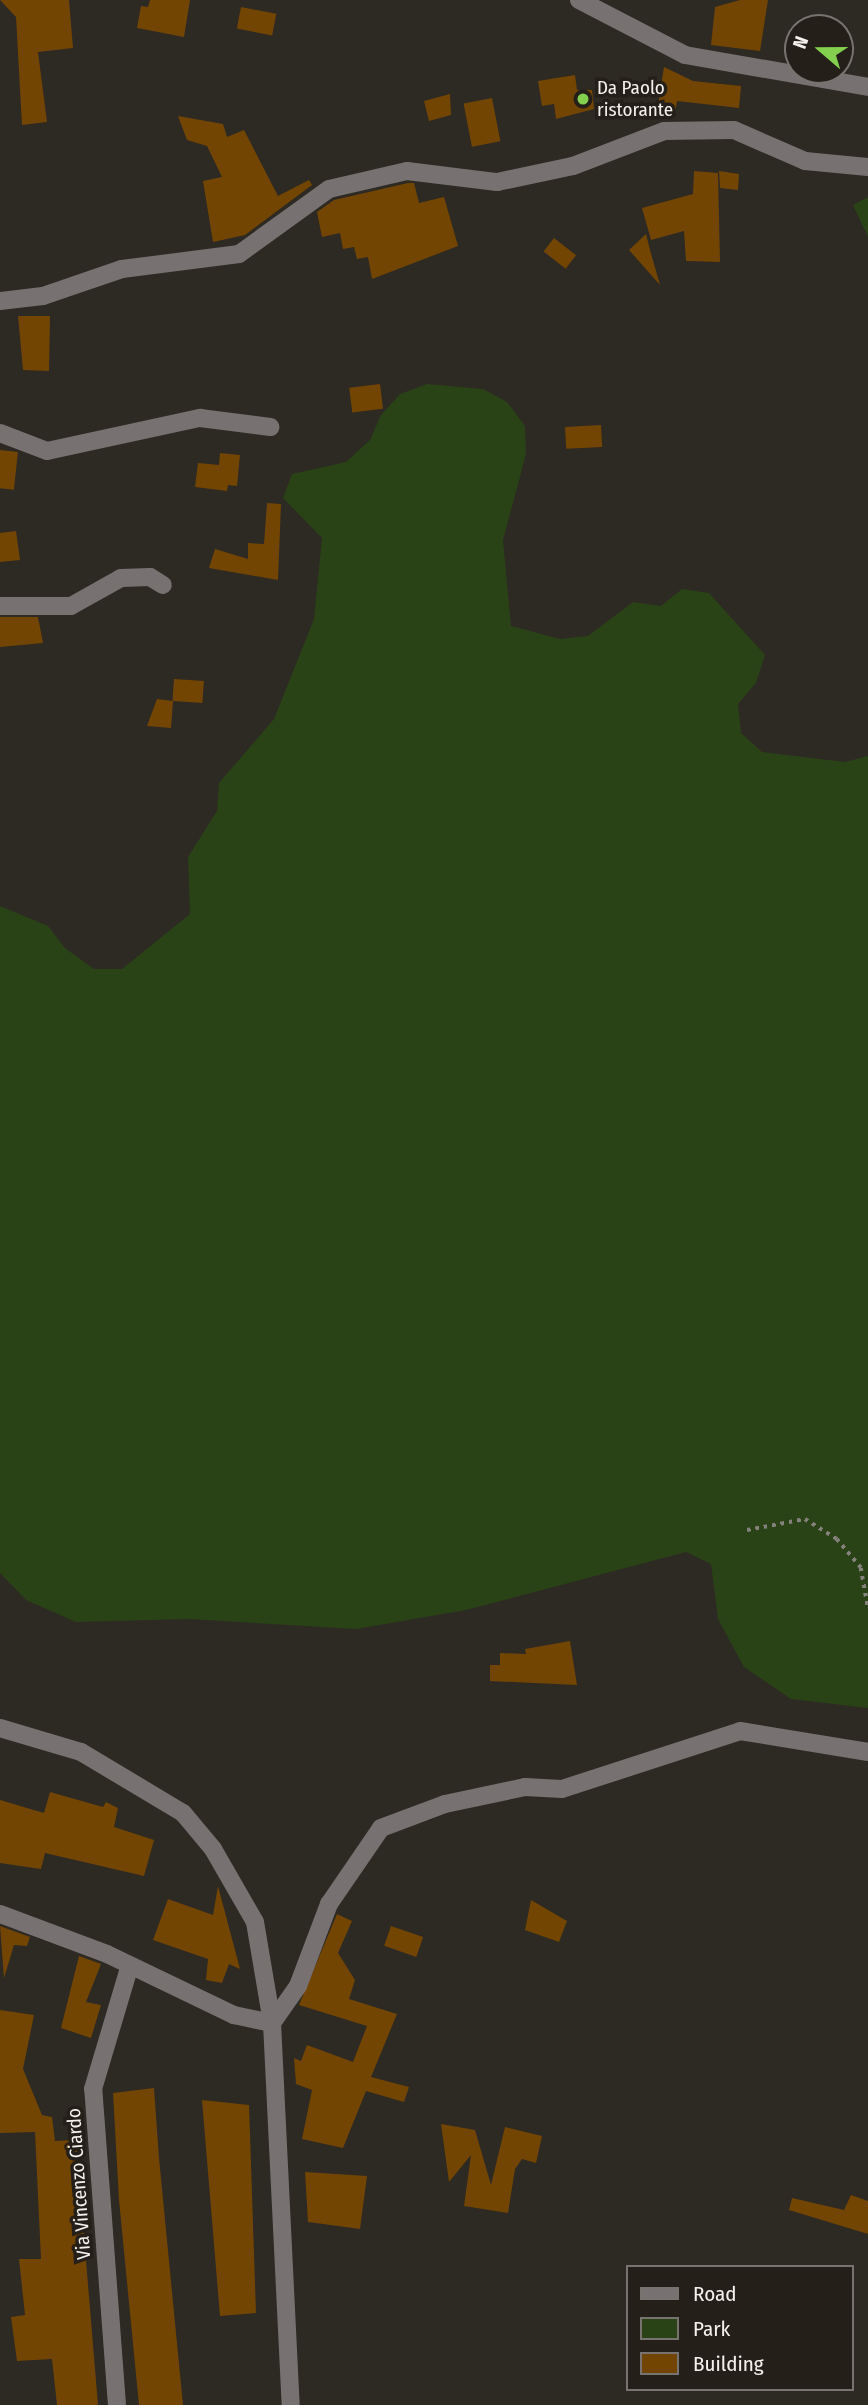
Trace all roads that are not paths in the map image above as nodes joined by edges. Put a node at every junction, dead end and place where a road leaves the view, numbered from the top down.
1 (579, 0) edge
2 (868, 86) edge
3 (868, 167) edge
4 (0, 300) edge
5 (270, 427) dead end
6 (0, 433) edge
7 (163, 585) dead end
8 (0, 606) edge
9 (0, 1728) edge
10 (868, 1752) edge
11 (0, 1914) edge
12 (130, 1965) junction
13 (272, 2023) junction
14 (117, 2405) edge
15 (291, 2405) edge

1 - 2 street
3 - 4 street
5 - 6 street
7 - 8 street
9 - 13 street
10 - 13 street
11 - 12 street
12 - 13 street
12 - 14 street, Via Vincenzo Ciardo
13 - 15 street

